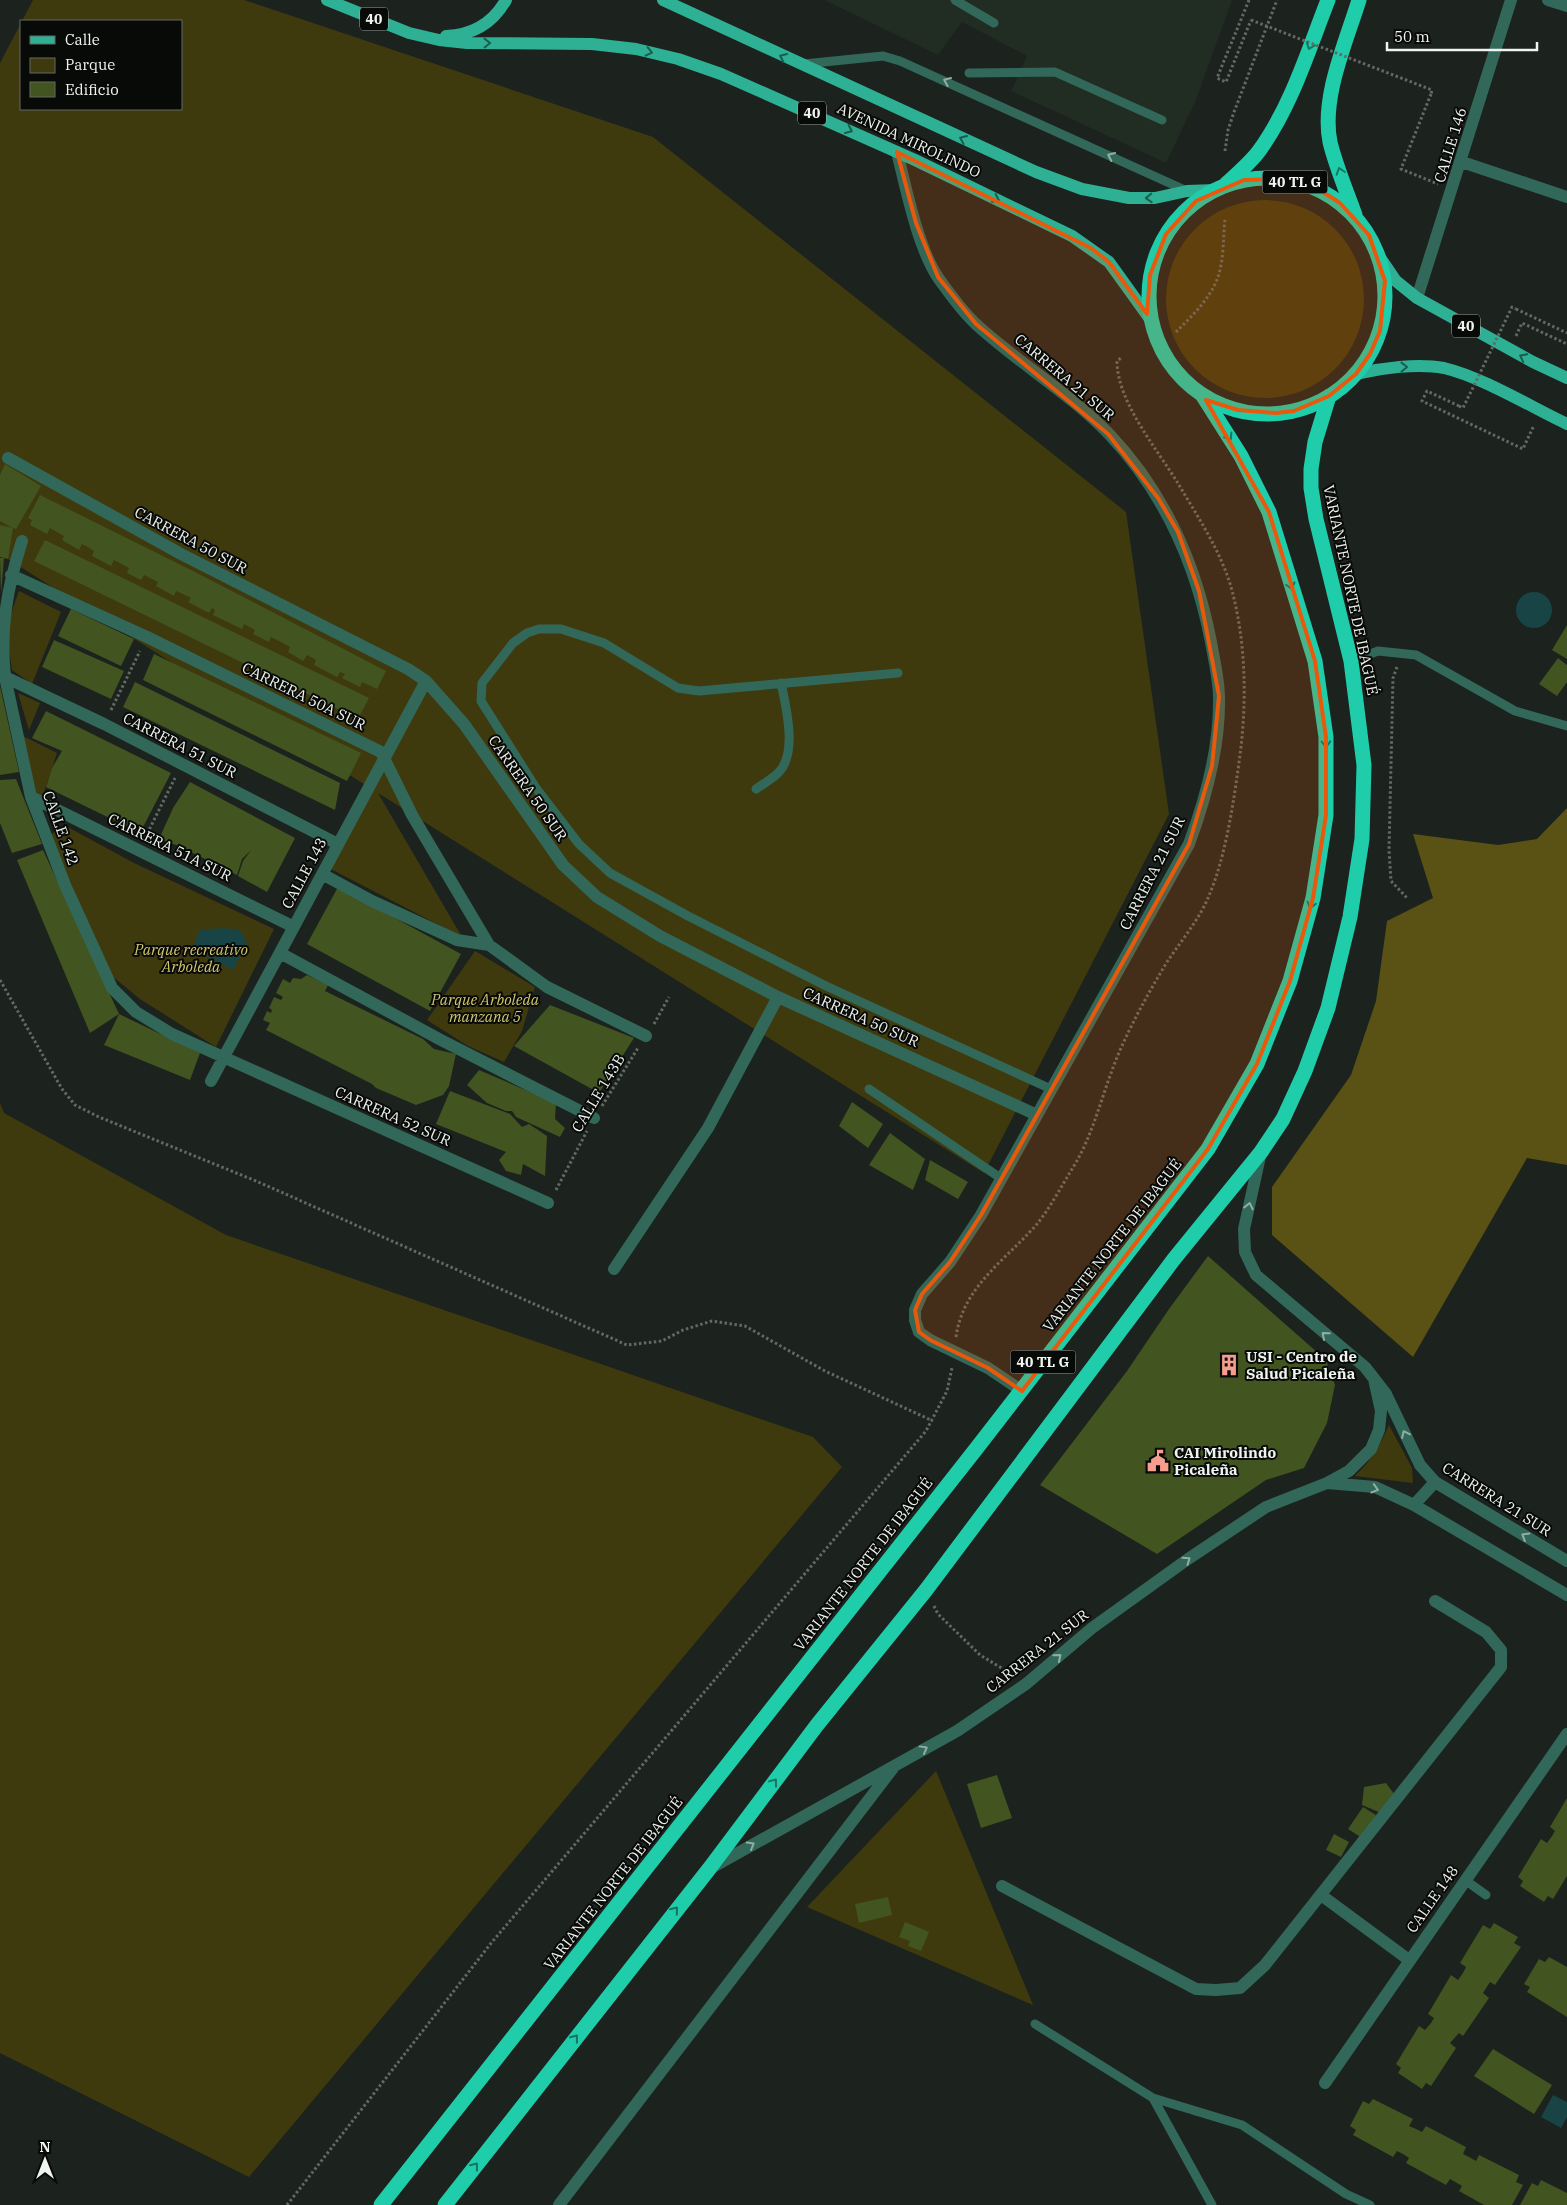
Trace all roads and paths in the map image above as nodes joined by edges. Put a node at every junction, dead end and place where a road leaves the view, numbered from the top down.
1 (327, 0) edge
2 (506, 0) edge
3 (663, 0) edge
4 (955, 0) edge
5 (1249, 0) edge
6 (1277, 0) edge
7 (1328, 0) edge
8 (1359, 0) edge
9 (1511, 0) edge
10 (1548, 0) edge
11 (1567, 6) edge
12 (994, 23) dead end
13 (421, 36) junction
14 (800, 64) junction
15 (969, 74) dead end
16 (1162, 120) dead end
17 (897, 152) junction
18 (1225, 152) dead end
19 (1462, 162) junction
20 (1220, 188) junction
21 (1453, 189) junction
22 (1187, 191) junction
23 (1567, 197) edge
24 (1355, 217) junction
25 (1225, 219) dead end
26 (1379, 256) junction
27 (1417, 298) junction
28 (1150, 319) junction
29 (1176, 332) dead end
30 (1567, 334) edge
31 (1567, 344) edge
32 (1509, 350) junction
33 (1121, 358) dead end
34 (1356, 374) junction
35 (1567, 378) edge
36 (1203, 396) junction
37 (1329, 396) junction
38 (1541, 411) junction
39 (1567, 424) edge
40 (8, 458) dead end
41 (22, 541) dead end
42 (11, 575) junction
43 (148, 637) junction
44 (1402, 653) junction
45 (1351, 661) junction
46 (898, 673) dead end
47 (5, 677) junction
48 (426, 681) junction
49 (781, 684) junction
50 (104, 724) junction
51 (1567, 726) edge
52 (385, 758) junction
53 (182, 764) junction
54 (756, 789) dead end
55 (31, 797) junction
56 (338, 844) junction
57 (139, 849) junction
58 (322, 874) junction
59 (1408, 898) dead end
60 (294, 927) junction
61 (489, 945) junction
62 (280, 953) junction
63 (0, 980) edge
64 (670, 997) dead end
65 (778, 997) junction
66 (646, 1036) junction
67 (224, 1056) junction
68 (211, 1081) dead end
69 (869, 1089) dead end
70 (1051, 1089) junction
71 (1037, 1115) junction
72 (594, 1118) junction
73 (1261, 1152) junction
74 (1002, 1179) junction
75 (548, 1203) joint
76 (614, 1269) dead end
77 (954, 1352) junction
78 (1374, 1379) junction
79 (1022, 1391) junction
80 (933, 1420) junction
81 (1435, 1482) junction
82 (1327, 1483) junction
83 (1414, 1505) junction
84 (1567, 1561) edge
85 (926, 1590) junction
86 (1567, 1595) edge
87 (1435, 1601) dead end
88 (1026, 1684) junction
89 (1567, 1734) edge
90 (896, 1764) junction
91 (709, 1869) junction
92 (1465, 1880) junction
93 (1002, 1886) dead end
94 (1486, 1895) dead end
95 (1321, 1896) junction
96 (1409, 1960) junction
97 (1035, 2024) dead end
98 (1325, 2083) dead end
99 (1154, 2098) junction
100 (287, 2205) edge
101 (381, 2205) edge
102 (445, 2205) edge
103 (558, 2205) edge
104 (1212, 2205) edge
105 (1370, 2205) edge

1 - 13 main road, AVENIDA MIROLINDO / 40
2 - 13 main road
14 -> 3 main road, AVENIDA MIROLINDO
4 - 12 lane
5 - 21 path, bridge
6 - 18 path
7 -> 20 highway, 40 TL G
24 -> 8 highway, 40 TL G
9 - 19 street, CALLE 146
10 - 11 street
13 -> 17 main road, AVENIDA MIROLINDO / 40
22 -> 14 main road, AVENIDA MIROLINDO
22 -> 14 lane
15 - 16 lane
17 -> 28 main road, AVENIDA MIROLINDO / 40
17 - 70 street, CARRERA 21 SUR
19 - 21 street, CALLE 146
19 - 23 street
20 - 22 main road, AVENIDA MIROLINDO
20 - 24 highway, 40 TL G
20 - 28 highway, 40 TL G
21 - 27 street, CALLE 146
24 - 26 highway, 40 TL G
25 - 29 path
26 - 27 main road, 40
26 - 34 highway, 40 TL G
27 - 32 main road, 40
28 - 36 highway, 40 TL G
30 - 38 path, bridge
31 - 32 path
35 -> 32 main road, 40
33 - 77 path
34 - 37 highway, 40 TL G
34 -> 38 main road
36 - 37 highway, 40 TL G
36 -> 79 highway, VARIANTE NORTE DE IBAGUÉ / 40 TL G
37 - 45 highway, VARIANTE NORTE DE IBAGUÉ / 40 TL G
38 - 39 main road
40 - 48 street, CARRERA 50 SUR
41 - 42 street, CALLE 142
42 - 43 street, CARRERA 50A SUR
42 - 47 street, CALLE 142
43 - 50 path
43 - 52 street, CARRERA 50A SUR
44 - 45 lane
44 - 51 lane
44 - 59 path
45 - 73 highway, VARIANTE NORTE DE IBAGUÉ / 40 TL G
46 - 49 lane
47 - 50 street, CARRERA 51 SUR
47 - 55 street, CALLE 142
48 - 52 street, CALLE 143
48 - 65 street, CARRERA 50 SUR
49 - 54 lane
49 - 70 lane
50 - 53 street, CARRERA 51 SUR
52 - 56 street, CALLE 143
52 - 61 street, CARRERA 50A SUR
53 - 56 street, CARRERA 51 SUR
53 - 57 path
55 - 57 street, CARRERA 51A SUR
55 - 67 street, CALLE 142
56 - 58 street, CALLE 143
57 - 60 street, CARRERA 51A SUR
58 - 60 street, CALLE 143
58 - 61 street
60 - 62 street, CALLE 143
61 - 66 street
62 - 67 street, CALLE 143
62 - 72 street
63 - 80 path
64 - 66 path, CALLE 143B
65 - 71 street, CARRERA 50 SUR
65 - 76 street
66 - 72 path, CALLE 143B
67 - 68 street, CALLE 143
67 - 75 street, CARRERA 52 SUR
69 - 74 lane
70 - 71 street, CARRERA 21 SUR
71 - 74 street, CARRERA 21 SUR
72 - 75 path, CALLE 143B
78 -> 73 street, CARRERA 21 SUR
73 - 85 highway, VARIANTE NORTE DE IBAGUÉ / 40 TL G
74 - 77 street, CARRERA 21 SUR
77 - 79 street, CARRERA 21 SUR
77 - 80 path
81 -> 78 street, CARRERA 21 SUR
78 - 82 street, CARRERA 21 SUR
79 - 101 highway, VARIANTE NORTE DE IBAGUÉ / 40 TL G
80 - 100 path
81 - 83 street
84 -> 81 street, CARRERA 21 SUR
82 -> 83 street, CARRERA 21 SUR
88 -> 82 street, CARRERA 21 SUR
83 - 86 street, CARRERA 21 SUR
85 - 88 path
91 -> 85 highway, VARIANTE NORTE DE IBAGUÉ / 40 TL G
87 - 95 street
90 -> 88 street, CARRERA 21 SUR
89 - 92 street, CALLE 148
91 -> 90 street, CARRERA 21 SUR
90 - 103 street
102 -> 91 highway, VARIANTE NORTE DE IBAGUÉ / 40 TL G
92 - 94 lane
92 - 96 street, CALLE 148
93 - 95 street
95 - 96 street
96 - 98 street, CALLE 148
97 - 99 lane
99 - 104 lane
99 - 105 lane

